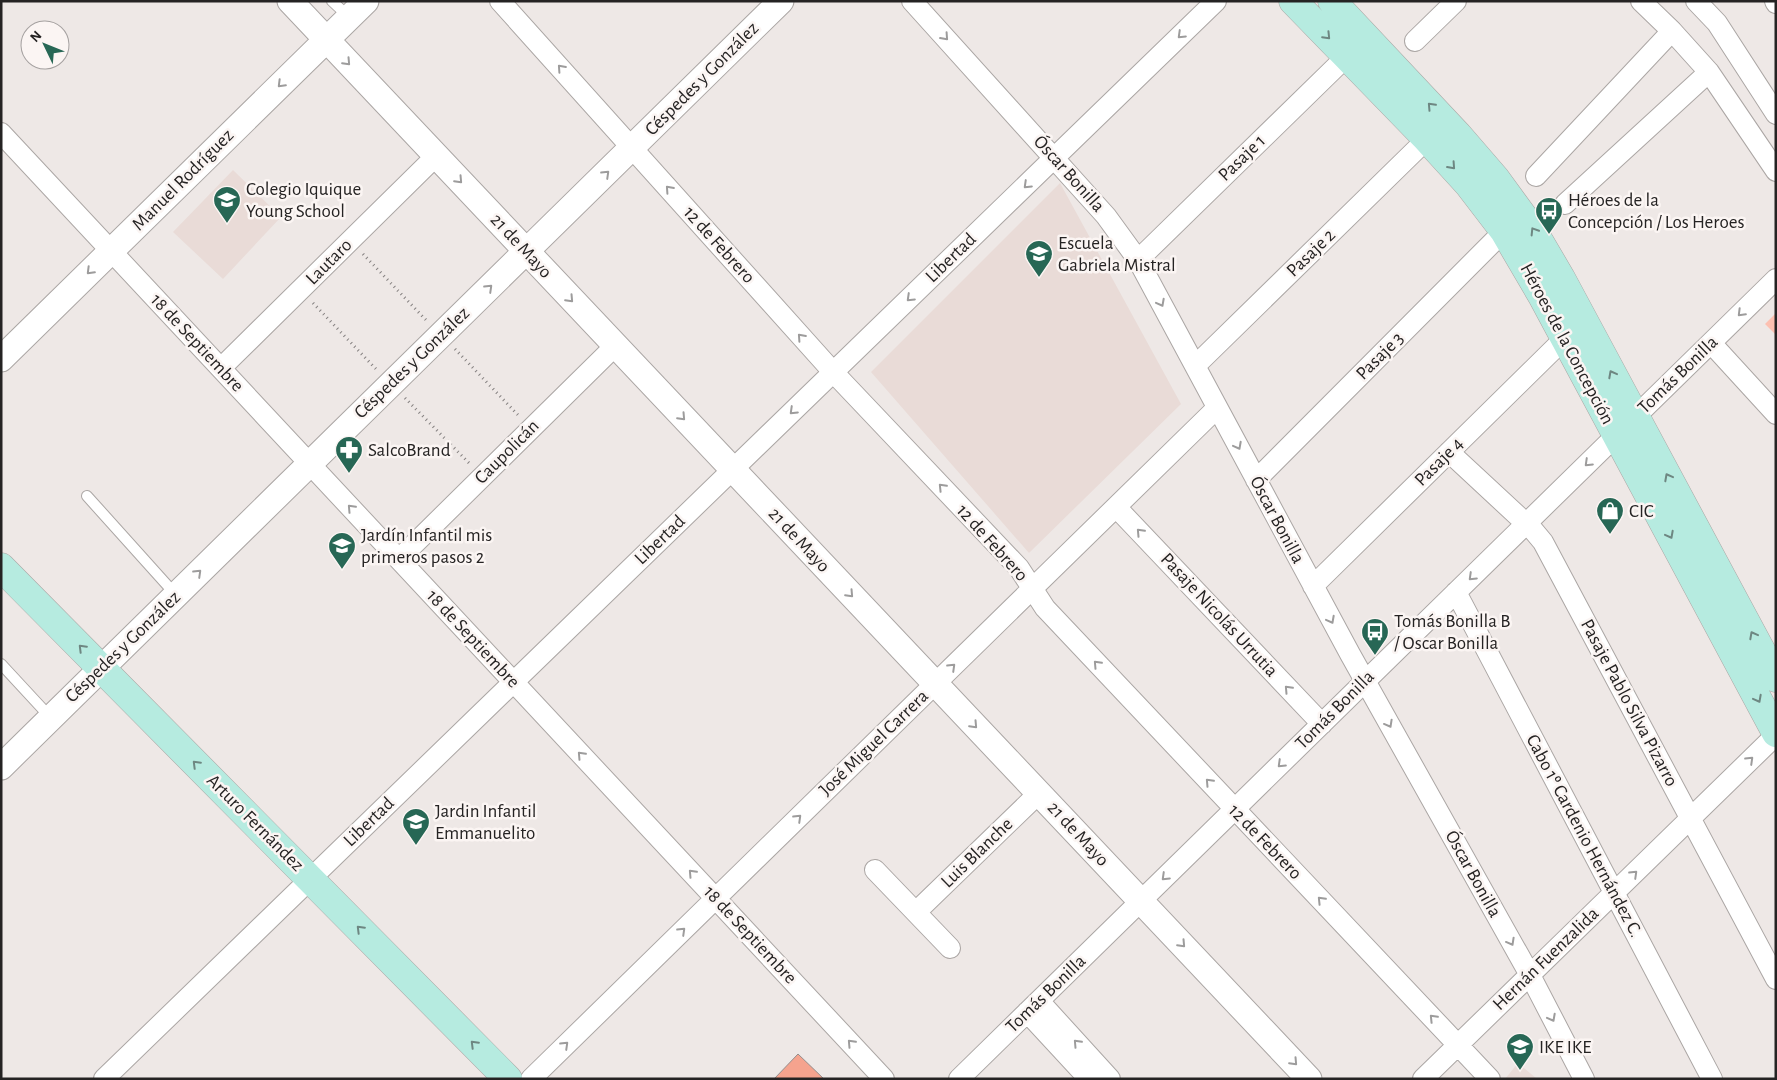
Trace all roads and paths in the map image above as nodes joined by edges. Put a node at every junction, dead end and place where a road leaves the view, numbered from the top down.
1 (500, 1) edge
2 (781, 1) edge
3 (912, 1) edge
4 (1216, 1) edge
5 (1293, 1) edge
6 (1332, 1) edge
7 (1456, 1) edge
8 (1640, 1) edge
9 (1696, 1) edge
10 (298, 4) edge
11 (349, 7) edge
12 (1672, 31) junction
13 (326, 40) junction
14 (1415, 41) dead end
15 (1347, 56) junction
16 (1709, 72) junction
17 (1776, 114) edge
18 (1, 133) edge
19 (1428, 139) junction
20 (632, 148) junction
21 (436, 156) junction
22 (1054, 158) junction
23 (1776, 171) edge
24 (1536, 176) dead end
25 (1565, 204) dead end
26 (1504, 231) junction
27 (350, 241) junction
28 (111, 251) junction
29 (526, 251) junction
30 (1138, 260) junction
31 (1776, 279) edge
32 (300, 290) junction
33 (421, 314) dead end
34 (1565, 338) junction
35 (1711, 342) junction
36 (615, 346) junction
37 (461, 356) dead end
38 (1, 359) edge
39 (371, 363) dead end
40 (1195, 366) junction
41 (221, 368) junction
42 (834, 373) junction
43 (410, 403) dead end
44 (1217, 408) junction
45 (1776, 414) edge
46 (1626, 426) junction
47 (532, 428) junction
48 (1449, 452) junction
49 (310, 464) junction
50 (732, 470) junction
51 (482, 477) junction
52 (1256, 480) junction
53 (87, 496) dead end
54 (1116, 507) junction
55 (1526, 523) junction
56 (399, 559) junction
57 (1, 567) edge
58 (1313, 586) junction
59 (1032, 588) junction
60 (1456, 592) junction
61 (176, 595) junction
62 (1, 664) edge
63 (102, 668) junction
64 (1776, 678) edge
65 (514, 682) junction
66 (1365, 682) junction
67 (935, 684) junction
68 (51, 718) junction
69 (1322, 724) junction
70 (1776, 734) edge
71 (1, 767) edge
72 (1039, 793) junction
73 (1234, 810) junction
74 (1691, 819) junction
75 (875, 870) dead end
76 (310, 879) junction
77 (1614, 893) junction
78 (715, 898) junction
79 (1141, 901) junction
80 (916, 912) junction
81 (950, 948) dead end
82 (1530, 975) junction
83 (1776, 979) edge
84 (1033, 1007) junction
85 (1459, 1044) junction
86 (104, 1079) edge
87 (508, 1079) edge
88 (531, 1079) edge
89 (884, 1079) edge
90 (959, 1079) edge
91 (1088, 1079) edge
92 (1110, 1079) edge
93 (1309, 1079) edge
94 (1423, 1079) edge
95 (1490, 1079) edge
96 (1584, 1079) edge
97 (1712, 1079) edge

20 -> 1 street, 12 de Febrero
2 - 20 street, Céspedes y González
3 -> 22 street, Óscar Bonilla
4 -> 22 street, Libertad
5 -> 15 main road, Héroes de la Concepción
46 -> 6 main road, Héroes de la Concepción
7 - 14 street
8 - 12 street
9 - 17 street
10 - 13 street, 21 de Mayo
11 - 13 street, Manuel Rodríguez
12 - 16 street
12 - 24 street
13 -> 21 street, 21 de Mayo
13 -> 28 street, Manuel Rodríguez
15 - 19 main road, Héroes de la Concepción
15 - 30 street, Pasaje 1
16 - 23 street
16 - 25 street
18 - 28 street, 18 de Septiembre
19 -> 26 main road, Héroes de la Concepción
19 - 40 street, Pasaje 2
29 -> 20 street, Céspedes y González
42 -> 20 street, 12 de Febrero
21 - 27 street, Lautaro
21 -> 29 street, 21 de Mayo
22 - 30 street, Óscar Bonilla
22 -> 42 street, Libertad
26 - 34 main road, Héroes de la Concepción
26 - 52 street, Pasaje 3
27 - 32 street, Lautaro
27 - 33 path
28 -> 38 street, Manuel Rodríguez
28 - 41 street, 18 de Septiembre
29 -> 36 street, 21 de Mayo
49 -> 29 street, Céspedes y González
30 -> 40 street, Óscar Bonilla
31 -> 35 street, Tomás Bonilla
32 - 39 path
32 - 41 street, Lautaro
34 - 46 main road, Héroes de la Concepción
34 - 48 street, Pasaje 4
35 - 45 street
35 - 46 street, Tomás Bonilla
36 - 47 street, Caupolicán
36 -> 50 street, 21 de Mayo
37 - 47 path
40 - 44 street, Óscar Bonilla
41 - 49 street, 18 de Septiembre
42 -> 50 street, Libertad
59 -> 42 street, 12 de Febrero
43 - 51 path
44 -> 52 street, Óscar Bonilla
44 - 54 street, José Miguel Carrera
46 -> 55 street, Tomás Bonilla
64 -> 46 main road, Héroes de la Concepción
46 -> 70 main road, Héroes de la Concepción
47 - 51 street, Caupolicán
48 - 55 street, Pasaje Pablo Silva Pizarro
48 - 58 street, Pasaje 4
56 -> 49 street, 18 de Septiembre
61 -> 49 street, Céspedes y González
50 - 65 street, Libertad
50 -> 67 street, 21 de Mayo
51 - 56 street, Caupolicán
52 - 58 street, Óscar Bonilla
53 - 61 lane
54 - 59 street, José Miguel Carrera
69 -> 54 street, Pasaje Nicolás Urrutia
55 -> 60 street, Tomás Bonilla
55 - 74 street, Pasaje Pablo Silva Pizarro
56 - 65 street, 18 de Septiembre
63 -> 57 main road, Arturo Fernández
58 -> 66 street, Óscar Bonilla
67 -> 59 street, José Miguel Carrera
73 -> 59 street, 12 de Febrero
60 - 66 street, Tomás Bonilla
60 - 77 street, Cabo 1º Cardenio Hernández C.
61 - 63 street, Céspedes y González
62 - 68 lane
63 - 68 street, Céspedes y González
76 -> 63 main road, Arturo Fernández
65 - 76 street, Libertad
78 -> 65 street, 18 de Septiembre
66 - 69 street, Tomás Bonilla
66 -> 82 street, Óscar Bonilla
67 -> 72 street, 21 de Mayo
78 -> 67 street, José Miguel Carrera
68 - 71 street, Céspedes y González
69 -> 73 street, Tomás Bonilla
74 -> 70 street, Hernán Fuenzalida
72 - 79 street, 21 de Mayo
72 - 80 street, Luis Blanche
73 -> 79 street, Tomás Bonilla
85 -> 73 street, 12 de Febrero
77 -> 74 street, Hernán Fuenzalida
74 - 83 street, Pasaje Pablo Silva Pizarro
75 - 80 street
76 - 86 street, Libertad
87 -> 76 main road, Arturo Fernández
77 - 82 street, Hernán Fuenzalida
77 - 97 street, Cabo 1º Cardenio Hernández C.
88 -> 78 street, José Miguel Carrera
89 -> 78 street, 18 de Septiembre
79 - 84 street, Tomás Bonilla
79 -> 93 street, 21 de Mayo
80 - 81 street
82 - 85 street, Hernán Fuenzalida
82 -> 96 street, Óscar Bonilla
84 - 90 street, Tomás Bonilla
84 - 91 street
92 -> 84 street
85 - 94 street, Hernán Fuenzalida
85 - 95 street, 12 de Febrero

